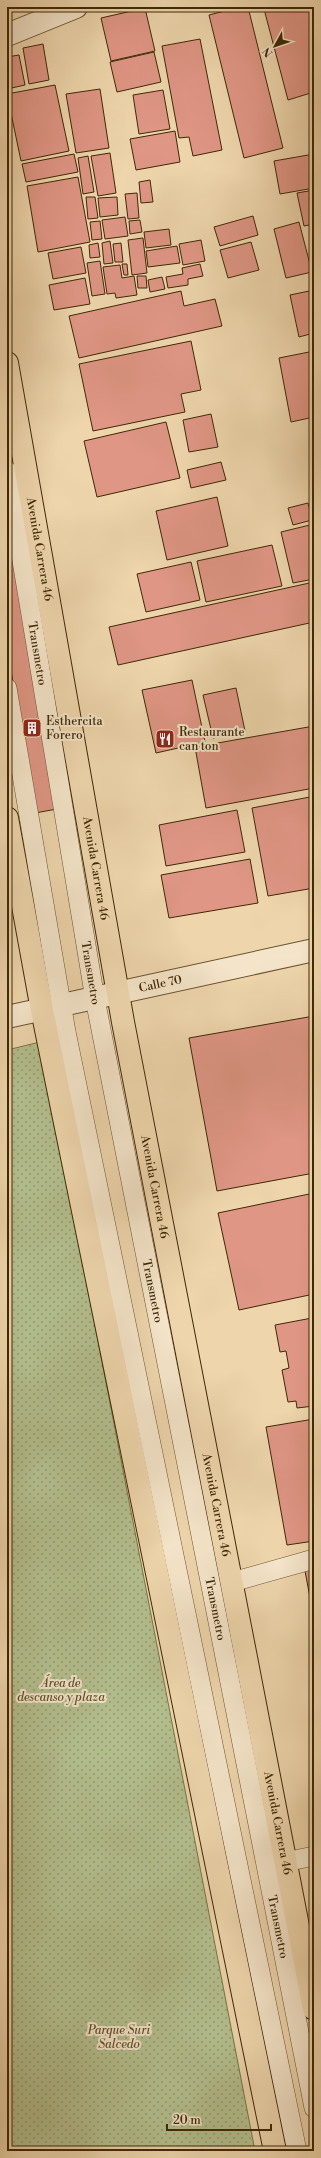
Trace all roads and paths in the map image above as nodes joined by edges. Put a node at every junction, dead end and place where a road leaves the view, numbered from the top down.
1 (76, 7) edge
2 (7, 35) edge
3 (7, 363) edge
4 (7, 471) edge
5 (7, 688) edge
6 (7, 818) edge
7 (314, 950) edge
8 (119, 993) junction
9 (95, 998) junction
10 (51, 1008) junction
11 (7, 1017) edge
12 (314, 1559) edge
13 (232, 1582) junction
14 (314, 1856) edge
15 (285, 1862) junction
16 (314, 2009) edge
17 (314, 2108) edge
18 (275, 2151) edge
19 (296, 2151) edge

1 - 2 street
3 - 8 main road, Avenida Carrera 46
4 - 9 lane, Transmetro
5 - 10 lane
6 - 10 main road
7 - 8 street, Calle 70
8 - 9 street, Calle 70
8 - 13 main road, Avenida Carrera 46
9 - 10 street, Calle 70
9 - 17 lane, Transmetro
10 - 11 street, Calle 70
10 - 18 main road
10 - 19 lane
12 - 13 lane
13 - 15 main road, Avenida Carrera 46
14 - 15 lane
15 - 16 main road, Avenida Carrera 46

